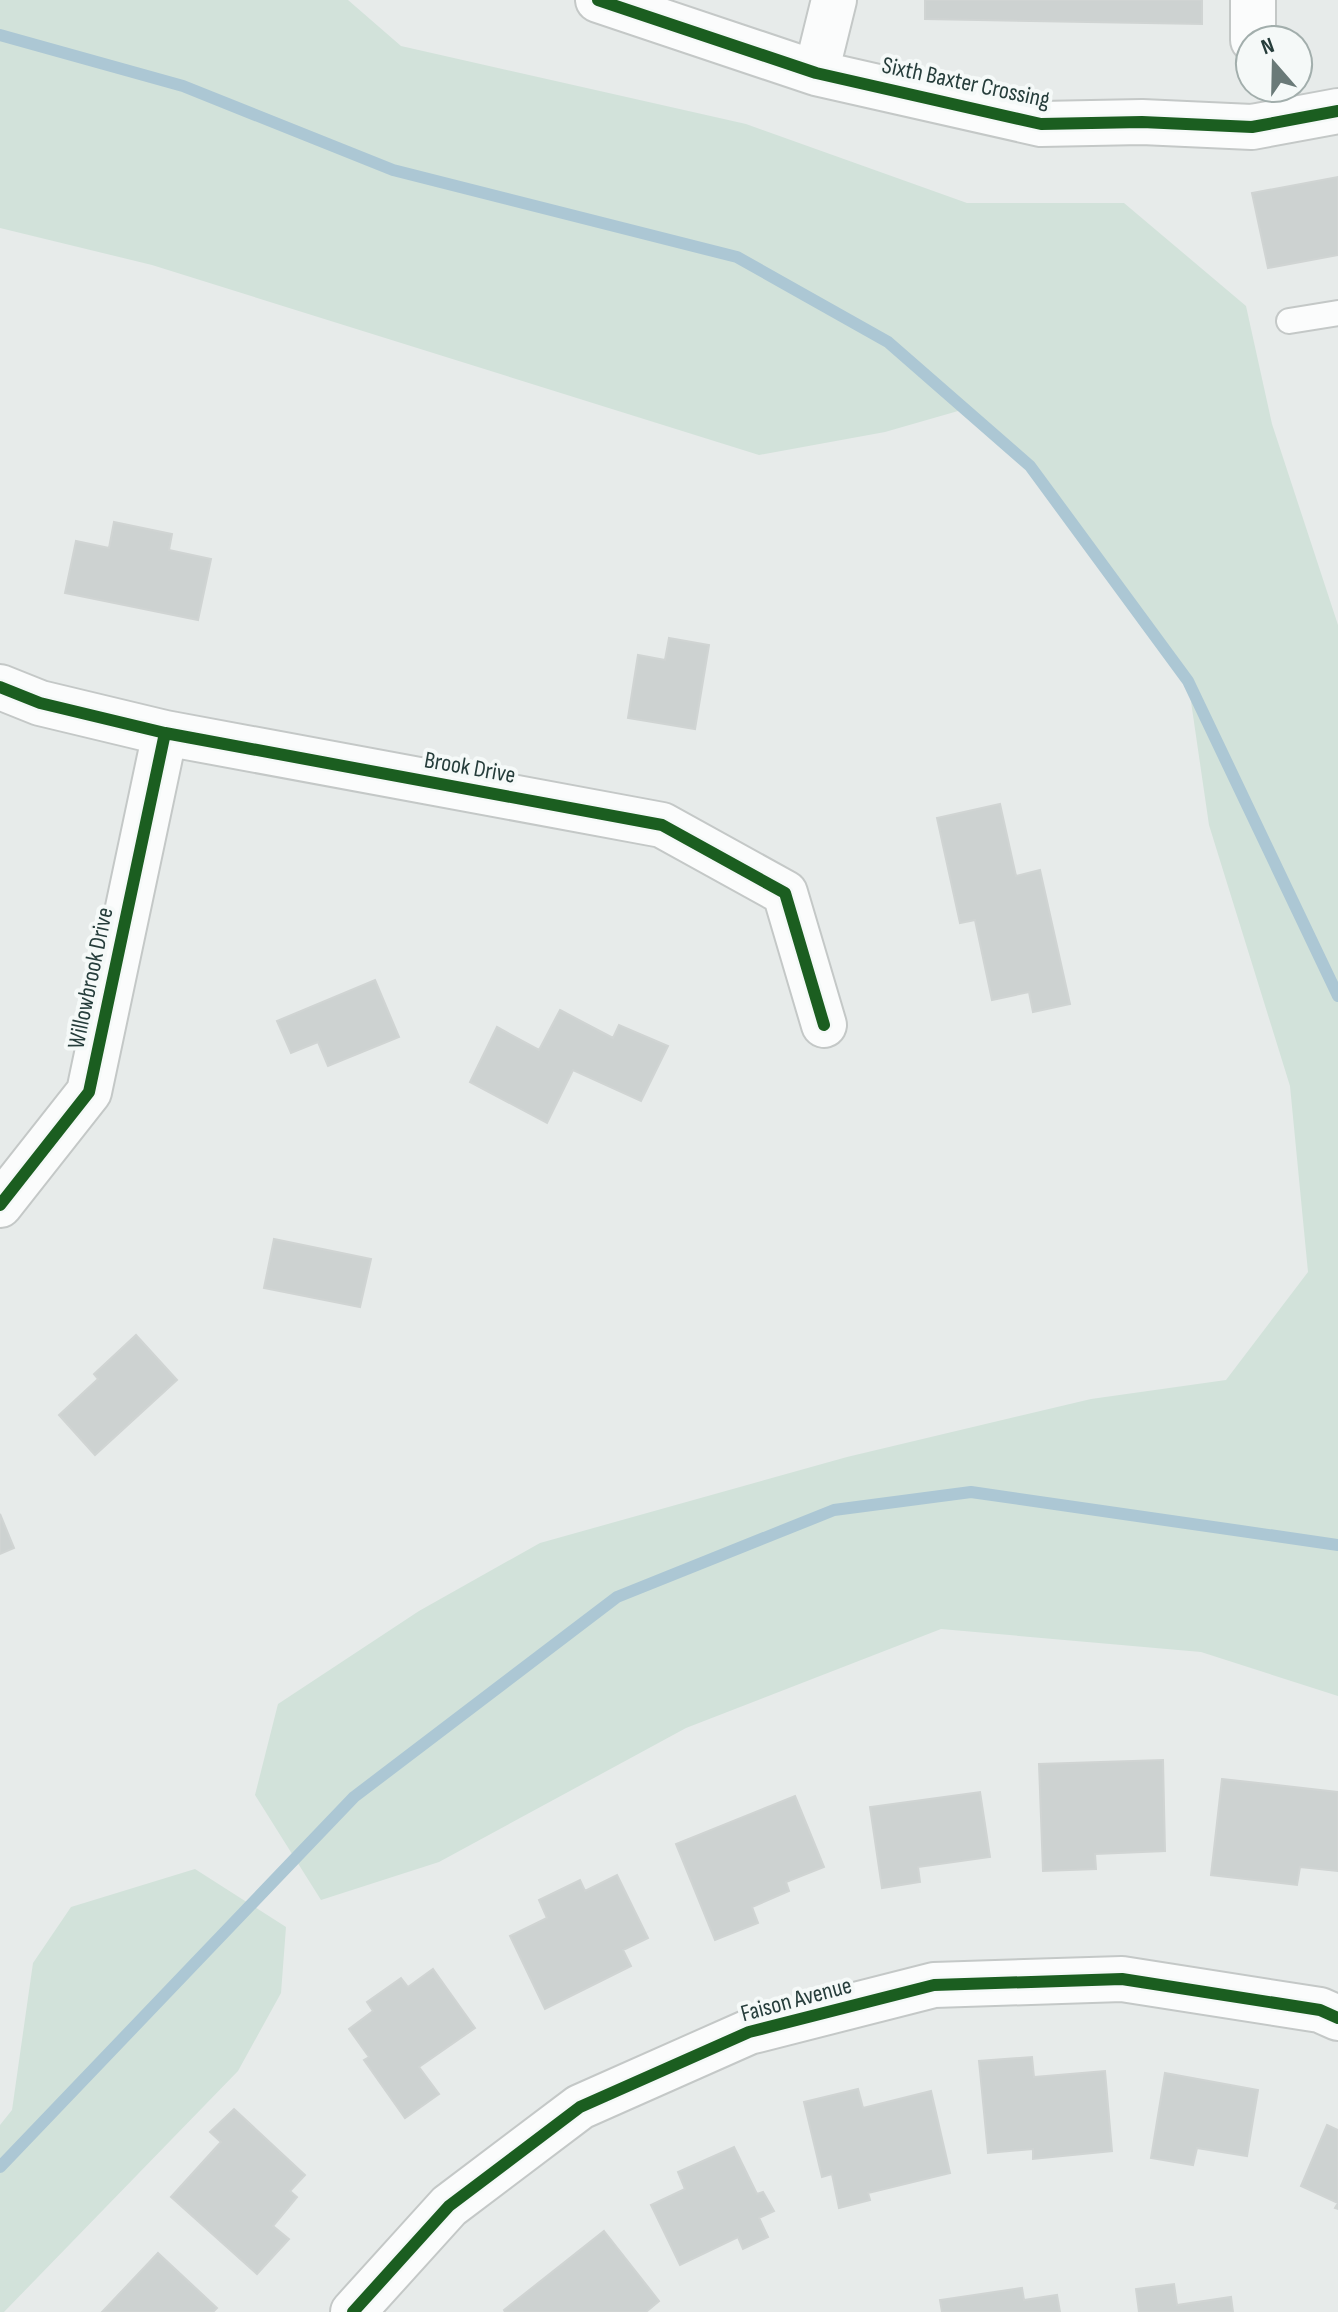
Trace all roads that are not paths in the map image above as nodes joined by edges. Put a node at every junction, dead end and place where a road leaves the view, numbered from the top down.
1 (598, 0) edge
2 (834, 0) edge
3 (1253, 0) edge
4 (1253, 24) edge
5 (816, 73) junction
6 (1252, 108) edge
7 (1338, 111) edge
8 (1338, 313) edge
9 (1289, 321) dead end
10 (0, 687) edge
11 (165, 733) junction
12 (824, 1025) dead end
13 (0, 1205) edge
14 (1338, 2018) edge
15 (353, 2312) edge

1 - 5 street, Sixth Baxter Crossing
2 - 5 street
3 - 4 street
5 - 6 street, Sixth Baxter Crossing
6 - 7 street, Sixth Baxter Crossing
8 - 9 lane
10 - 11 street, Brook Drive
11 - 12 street, Brook Drive
11 - 13 street, Willowbrook Drive
14 - 15 street, Faison Avenue

